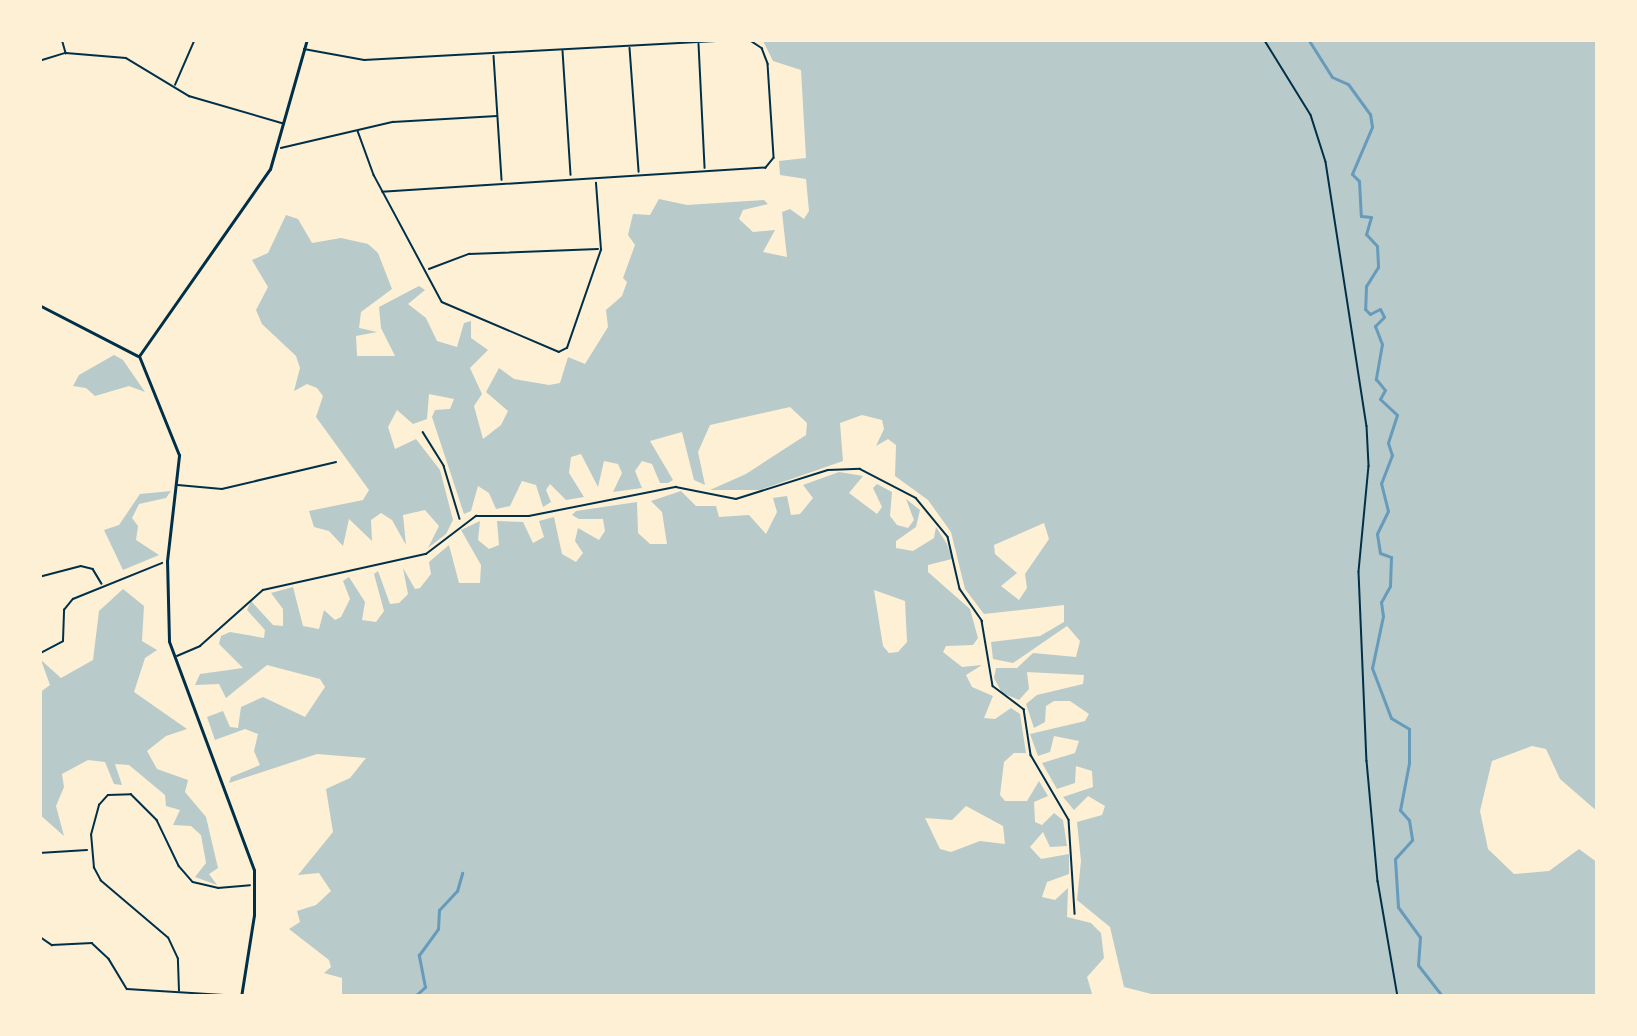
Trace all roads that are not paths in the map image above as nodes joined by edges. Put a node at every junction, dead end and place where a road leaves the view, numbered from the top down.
1 (62, 39) edge
2 (195, 39) edge
3 (307, 39) edge
4 (699, 40) edge
5 (630, 44) junction
6 (563, 47) junction
7 (304, 49) junction
8 (494, 52) junction
9 (66, 53) junction
10 (39, 61) edge
11 (174, 85) junction
12 (497, 116) junction
13 (283, 124) junction
14 (358, 130) junction
15 (277, 148) junction
16 (706, 171) junction
17 (639, 176) junction
18 (596, 179) junction
19 (571, 180) junction
20 (502, 184) junction
21 (382, 192) junction
22 (602, 250) junction
23 (425, 271) junction
24 (39, 305) edge
25 (139, 356) junction
26 (423, 432) dead end
27 (336, 462) dead end
28 (178, 485) junction
29 (460, 523) junction
30 (167, 561) junction
31 (39, 577) edge
32 (104, 586) junction
33 (39, 654) edge
34 (173, 657) junction
35 (91, 850) junction
36 (39, 854) edge
37 (255, 884) junction
38 (1075, 914) dead end
39 (39, 936) edge
40 (179, 991) junction
41 (241, 996) edge

1 - 9 street
2 - 11 street
3 - 7 main road
4 - 5 street
4 - 16 street
4 - 16 street
5 - 6 street
5 - 17 street
6 - 8 street
6 - 19 street
7 - 8 street
7 - 13 main road
8 - 12 street
9 - 10 street
9 - 11 street
11 - 13 street
12 - 14 street
12 - 20 street
13 - 15 main road
14 - 15 street
14 - 21 street
15 - 25 main road
16 - 17 street
17 - 18 street
18 - 19 street
18 - 22 street
19 - 20 street
20 - 21 street
21 - 23 street
22 - 23 street
22 - 23 street
24 - 25 main road
25 - 28 main road
26 - 29 street
27 - 28 street
28 - 30 main road
29 - 34 street
29 - 38 street
30 - 32 street
30 - 34 main road
31 - 32 street
32 - 33 street
34 - 37 main road
35 - 36 street
35 - 37 street
35 - 40 street
37 - 41 main road
39 - 40 street
40 - 41 street

